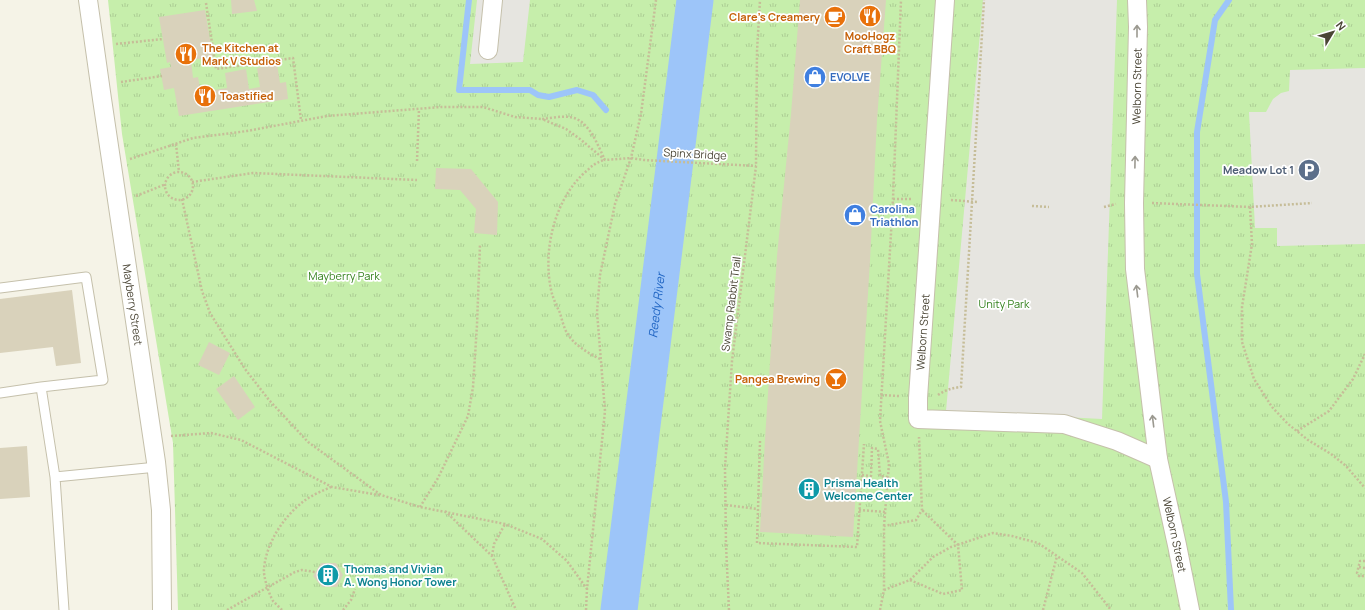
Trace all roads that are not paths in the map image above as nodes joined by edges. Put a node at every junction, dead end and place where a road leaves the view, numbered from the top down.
1 (88, 0) edge
2 (493, 0) edge
3 (945, 0) edge
4 (1136, 0) edge
5 (488, 50) dead end
6 (0, 288) edge
7 (41, 386) junction
8 (0, 393) edge
9 (1158, 459) junction
10 (157, 467) junction
11 (55, 477) junction
12 (64, 610) edge
13 (162, 610) edge
14 (1190, 610) edge

1 - 10 street, Mayberry Street
2 - 5 street
3 - 9 street, Welborn Street
9 -> 4 street, Welborn Street
6 - 7 lane
7 - 8 lane
7 - 11 lane
9 - 14 street, Welborn Street
10 - 11 lane
10 - 13 street, Mayberry Street
11 - 12 lane

